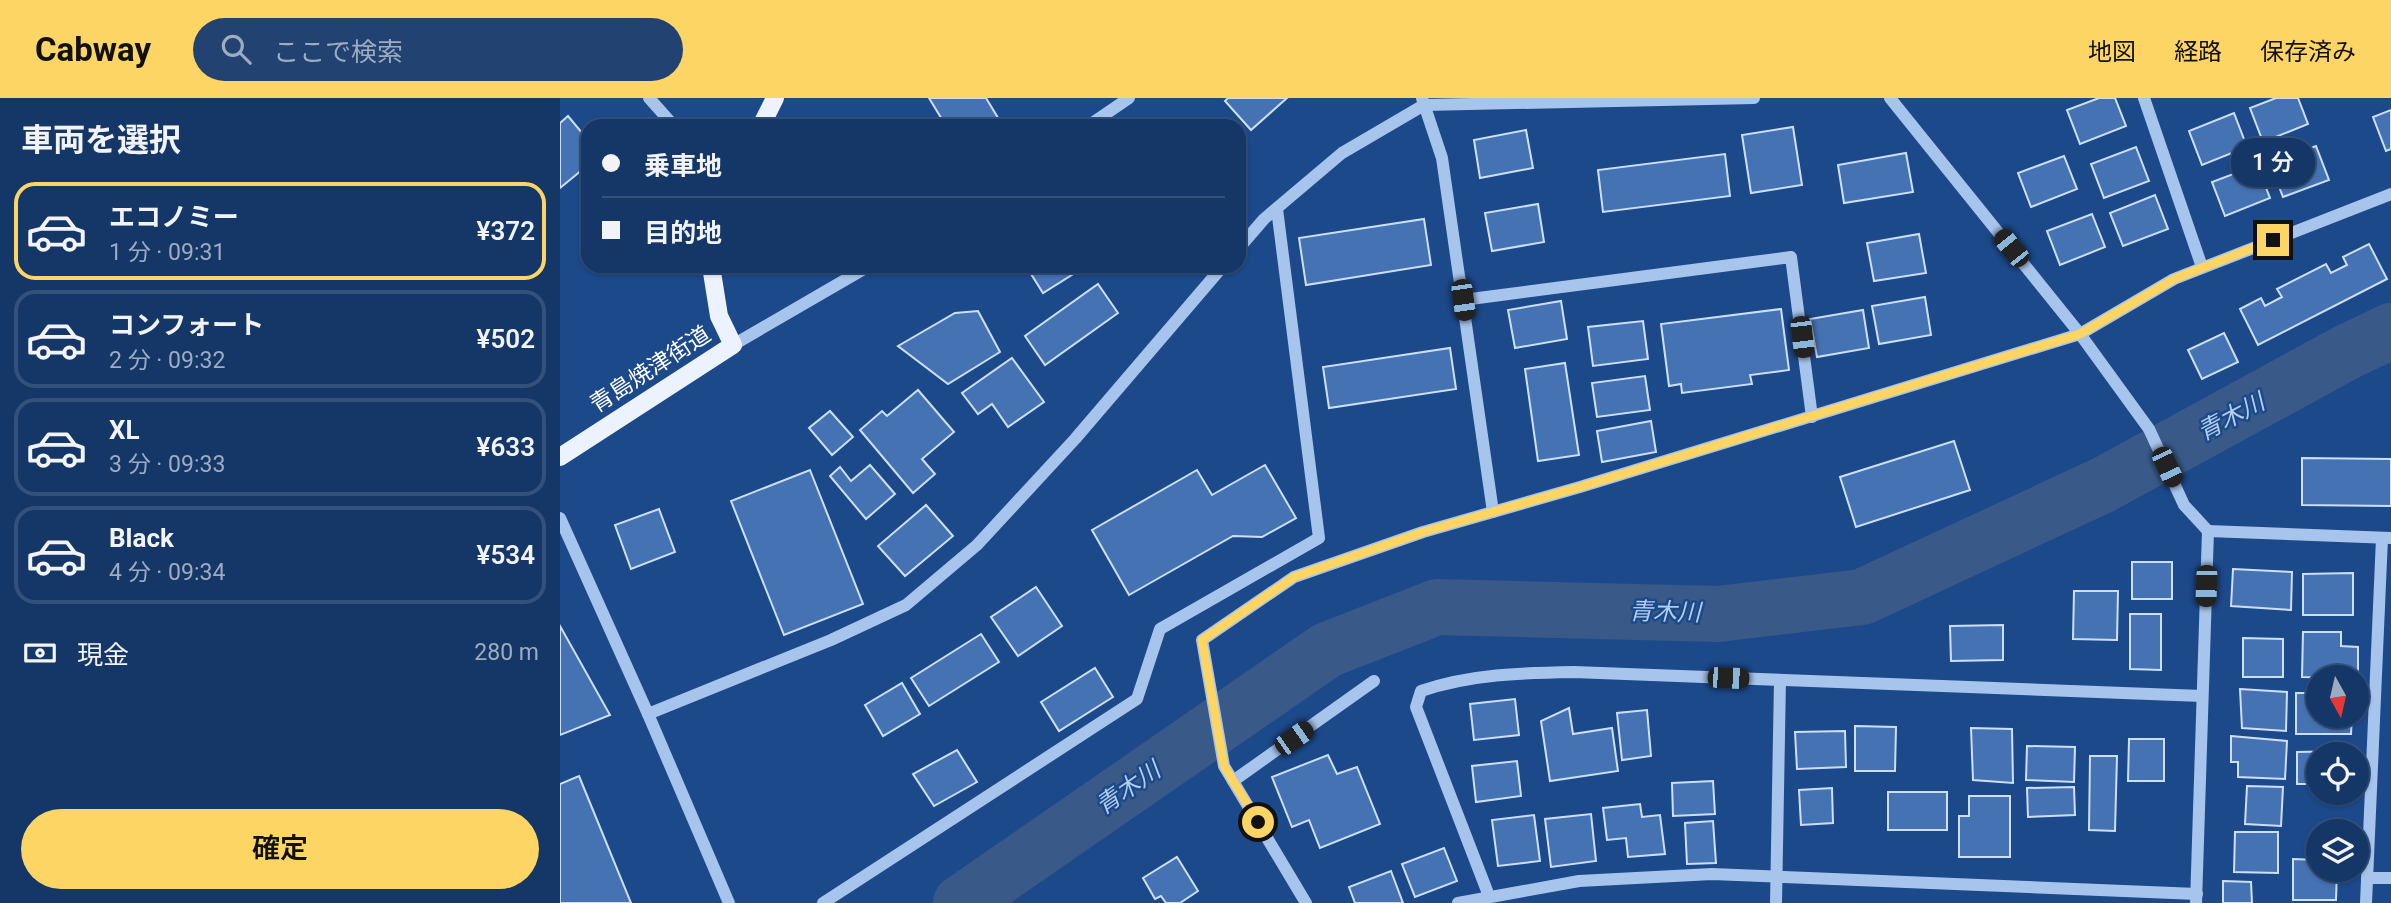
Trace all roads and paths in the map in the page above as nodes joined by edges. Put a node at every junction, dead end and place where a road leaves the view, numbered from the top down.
1 (649, 98) edge
2 (775, 98) edge
3 (1129, 98) edge
4 (1754, 98) edge
5 (1890, 98) edge
6 (2144, 98) edge
7 (1423, 101) edge
8 (668, 119) edge
9 (764, 119) edge
10 (1098, 119) edge
11 (2391, 194) edge
12 (1277, 209) junction
13 (1246, 240) edge
14 (2202, 267) junction
15 (712, 273) edge
16 (857, 273) edge
17 (1217, 273) edge
18 (1463, 300) junction
19 (2080, 334) junction
20 (733, 345) junction
21 (1812, 417) junction
22 (560, 457) edge
23 (1493, 512) junction
24 (560, 518) edge
25 (2208, 531) junction
26 (2387, 538) edge
27 (1780, 680) junction
28 (1374, 681) dead end
29 (2202, 696) junction
30 (648, 714) junction
31 (1233, 782) junction
32 (2369, 844) edge
33 (1777, 876) junction
34 (2369, 878) edge
35 (2391, 878) edge
36 (2367, 882) edge
37 (1489, 896) junction
38 (2196, 899) edge
39 (729, 903) edge
40 (823, 903) edge
41 (1306, 903) edge
42 (1458, 903) edge
43 (1776, 903) edge
44 (2366, 903) edge

1 - 8 street
2 - 9 main road
3 - 10 street
4 - 7 street
5 - 19 street
6 - 14 street
7 - 12 street
7 - 18 street
11 - 14 street
12 - 13 street
12 - 40 street
14 - 19 street
15 - 20 main road, 青島焼津街道
16 - 20 street
17 - 30 street
18 - 21 street
18 - 23 street
19 - 21 street
19 - 25 street
20 - 22 main road, 青島焼津街道
21 - 23 street
23 - 31 street
24 - 30 street
25 - 26 street
25 - 29 street
26 - 32 street
27 - 29 street
27 - 33 street
27 - 37 street
28 - 31 street
29 - 38 street
30 - 39 street
31 - 41 street
33 - 37 street
33 - 38 street
33 - 43 street
34 - 35 street
36 - 44 street
37 - 42 street

